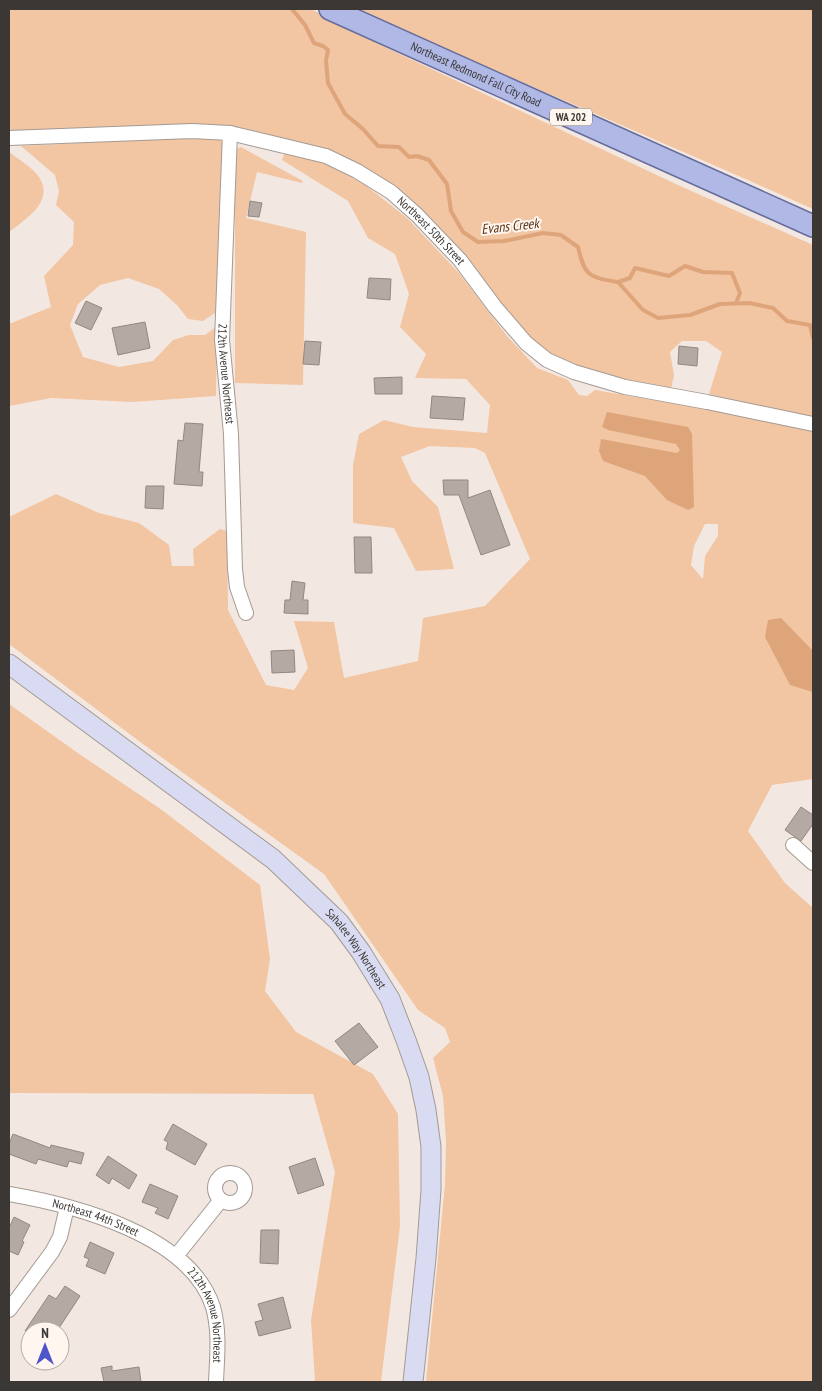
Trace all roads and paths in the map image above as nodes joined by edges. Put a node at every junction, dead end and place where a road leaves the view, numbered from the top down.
1 (330, 9) edge
2 (230, 133) junction
3 (9, 138) edge
4 (813, 226) edge
5 (813, 424) edge
6 (246, 613) dead end
7 (9, 664) edge
8 (793, 845) dead end
9 (813, 863) edge
10 (9, 1194) edge
11 (220, 1200) dead end
12 (67, 1207) junction
13 (176, 1256) junction
14 (9, 1310) edge
15 (216, 1382) edge
16 (413, 1382) edge

1 - 4 main road, Northeast Redmond Fall City Road / WA 202
2 - 3 street, Northeast 50th Street
2 - 5 street, Northeast 50th Street
2 - 6 street, 212th Avenue Northeast
7 - 16 main road, Sahalee Way Northeast
8 - 9 street
10 - 12 street, Northeast 44th Street
11 - 13 street
12 - 13 street, Northeast 44th Street
12 - 14 street
13 - 15 street, 212th Avenue Northeast

